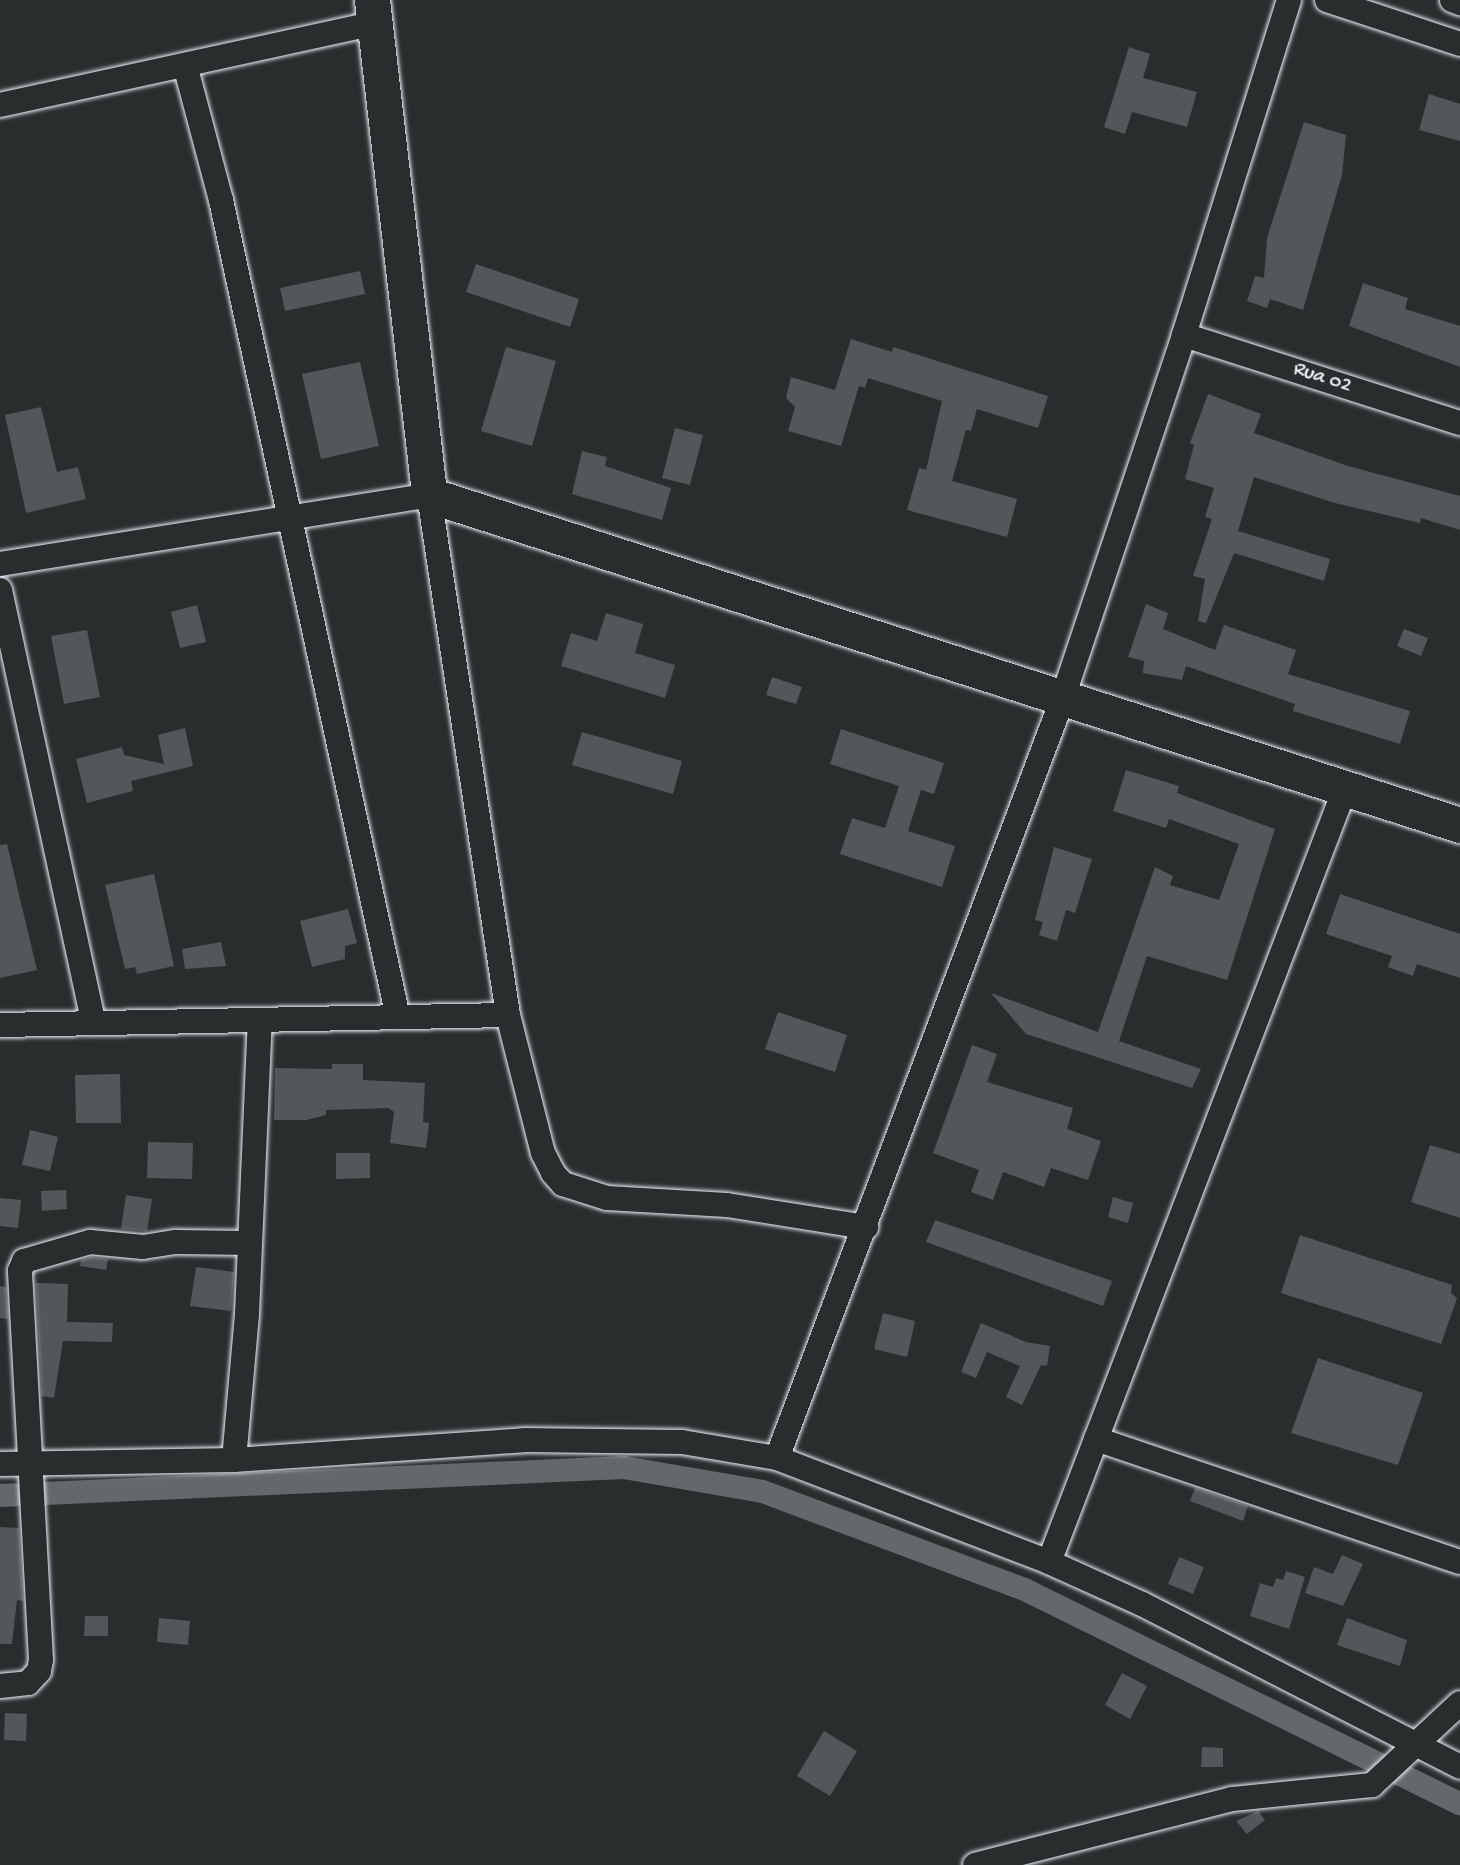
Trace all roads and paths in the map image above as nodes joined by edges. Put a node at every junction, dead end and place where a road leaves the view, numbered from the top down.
1 (1289, 0) edge
2 (1327, 0) edge
3 (1452, 0) edge
4 (1460, 3) edge
5 (373, 11) edge
6 (1460, 44) edge
7 (185, 65) junction
8 (0, 105) edge
9 (1184, 335) junction
10 (1460, 423) edge
11 (429, 495) junction
12 (291, 518) junction
13 (0, 564) edge
14 (0, 590) edge
15 (1062, 700) junction
16 (1344, 791) junction
17 (1460, 825) edge
18 (508, 1015) junction
19 (398, 1017) junction
20 (260, 1020) junction
21 (94, 1023) junction
22 (0, 1025) edge
23 (866, 1227) junction
24 (249, 1243) junction
25 (1096, 1439) junction
26 (778, 1458) junction
27 (234, 1460) junction
28 (0, 1464) edge
29 (32, 1464) junction
30 (1049, 1562) junction
31 (1460, 1562) edge
32 (0, 1686) edge
33 (1460, 1703) edge
34 (1416, 1743) junction
35 (1460, 1767) edge
36 (1063, 1842) junction
37 (975, 1865) edge
38 (1054, 1865) edge

1 - 9 street
2 - 6 street
3 - 4 street
5 - 7 street
5 - 11 street
7 - 8 street
7 - 12 street
9 - 10 street, Rua 02
9 - 15 street
11 - 12 street
11 - 15 street
11 - 18 street
12 - 13 street
12 - 19 street
14 - 21 street
15 - 16 street
15 - 23 street
16 - 17 street
16 - 25 street
18 - 19 street
18 - 23 street
19 - 20 street
20 - 21 street
20 - 24 street
21 - 22 street
23 - 26 street
24 - 27 street
24 - 29 street
25 - 30 street
25 - 31 street
26 - 27 street
26 - 30 street
27 - 29 street
28 - 29 street
29 - 32 street
30 - 34 street
33 - 34 street
34 - 35 street
34 - 36 street
36 - 37 street
36 - 38 street

